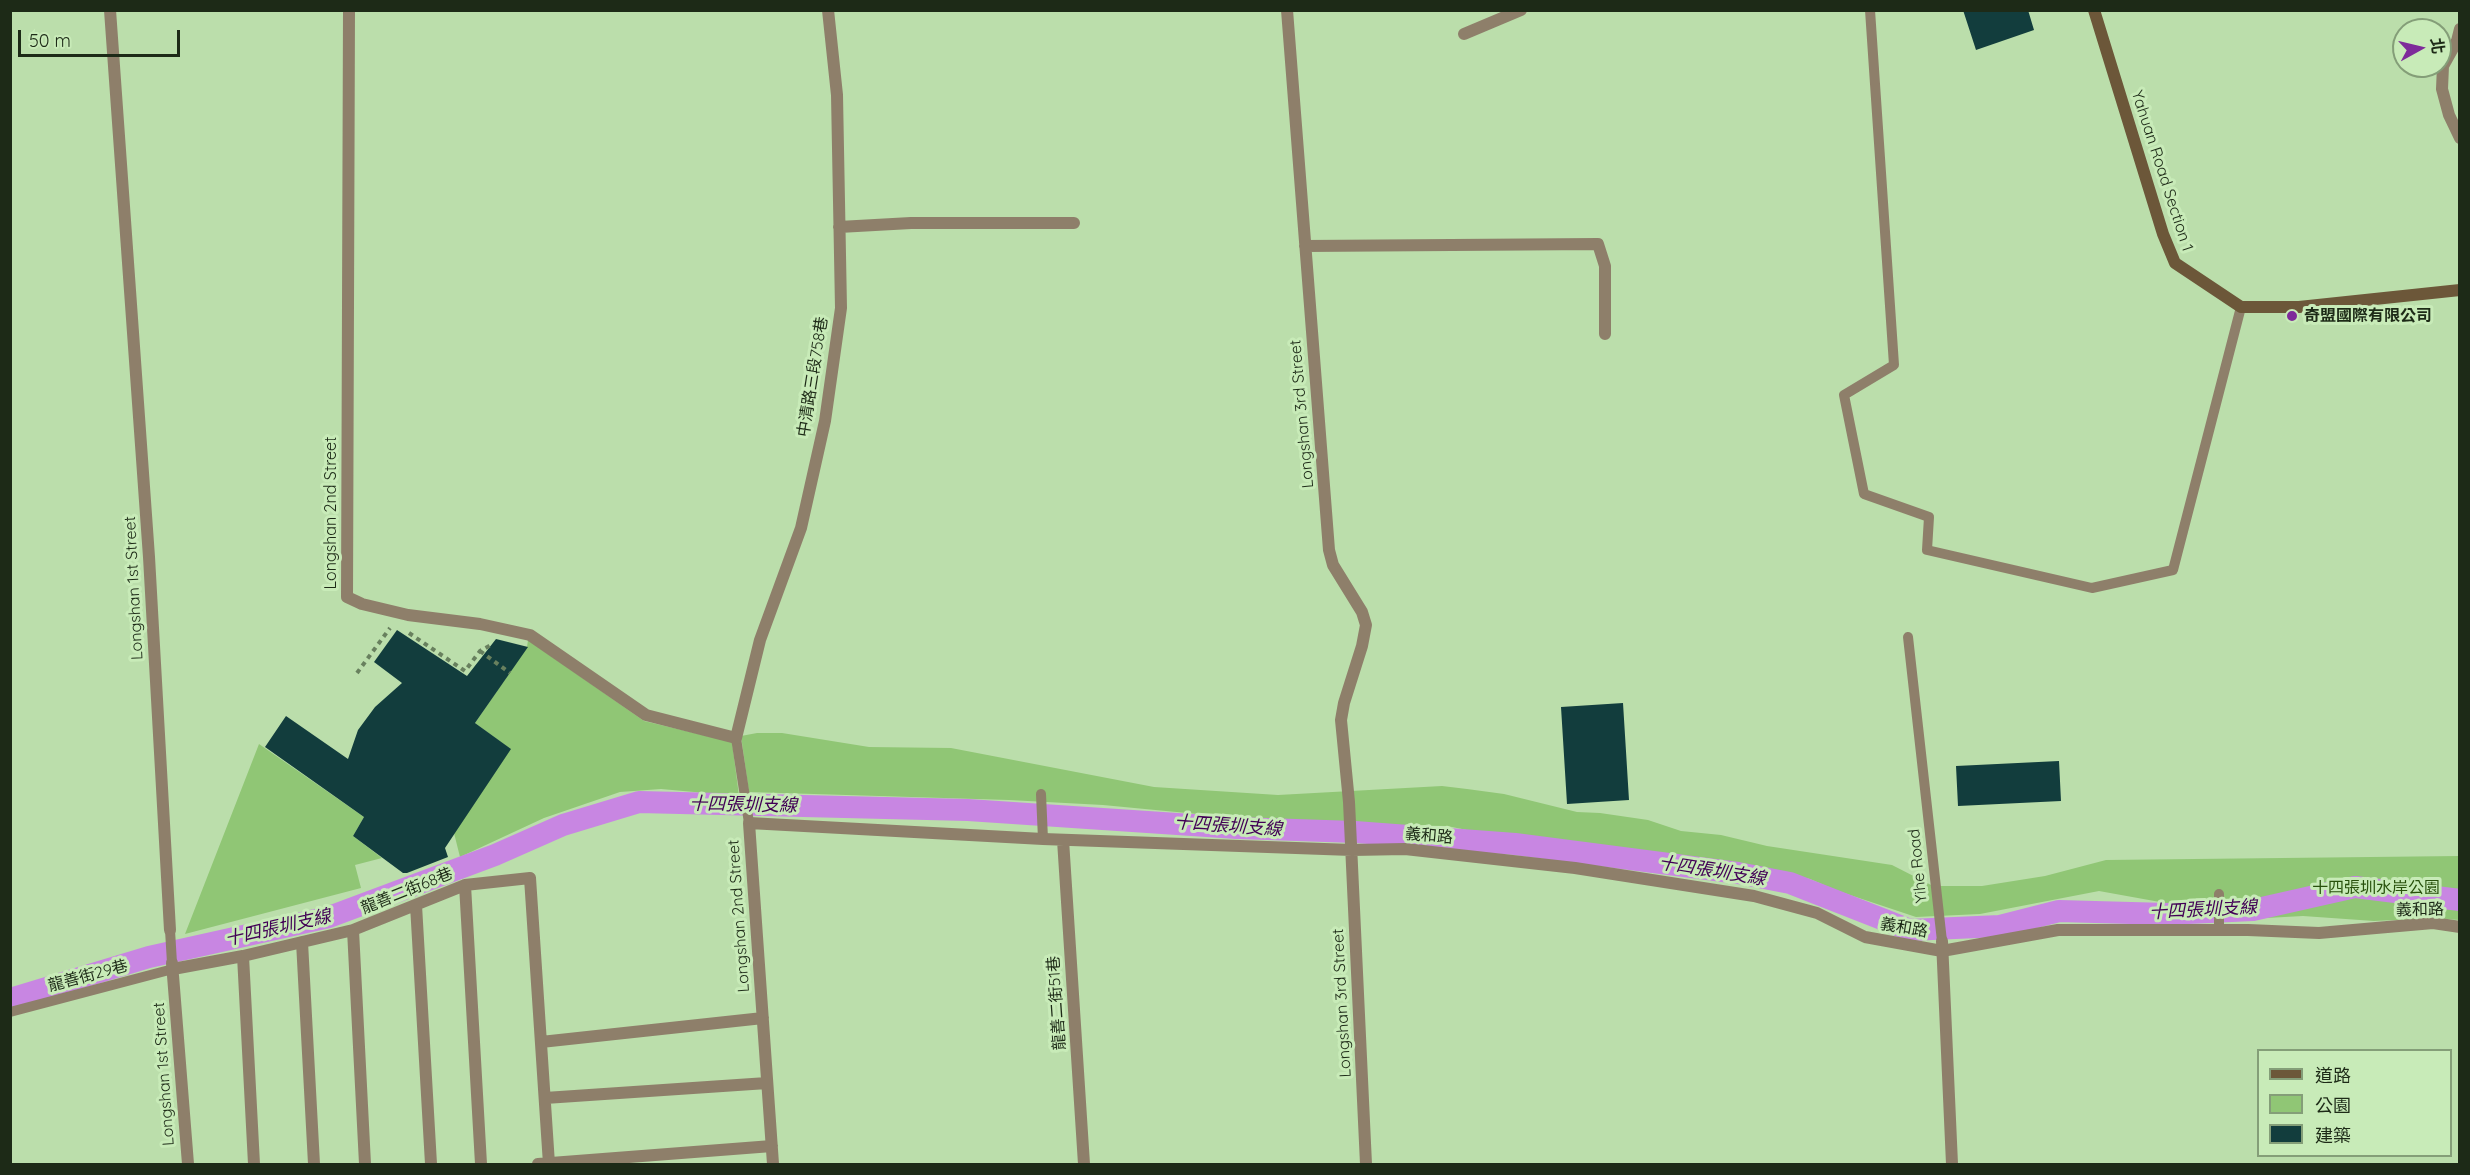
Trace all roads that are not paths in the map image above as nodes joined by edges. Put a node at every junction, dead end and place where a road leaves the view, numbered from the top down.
1 (110, 10) edge
2 (349, 10) edge
3 (828, 10) edge
4 (1287, 10) edge
5 (1521, 10) edge
6 (1870, 10) edge
7 (2094, 10) edge
8 (2460, 29) edge
9 (1464, 34) dead end
10 (2460, 138) edge
11 (1074, 223) dead end
12 (838, 227) junction
13 (1305, 246) junction
14 (2460, 290) edge
15 (2241, 307) junction
16 (1605, 334) dead end
17 (1908, 637) dead end
18 (736, 738) junction
19 (1041, 794) dead end
20 (749, 823) junction
21 (1043, 839) junction
22 (1063, 840) junction
23 (1352, 845) junction
24 (465, 885) junction
25 (2219, 894) dead end
26 (416, 905) junction
27 (2460, 927) edge
28 (170, 930) joint
29 (353, 930) junction
30 (2219, 930) junction
31 (302, 942) junction
32 (1942, 946) junction
33 (243, 956) junction
34 (172, 966) junction
35 (10, 1012) edge
36 (763, 1018) junction
37 (541, 1042) junction
38 (767, 1083) junction
39 (545, 1098) junction
40 (772, 1146) junction
41 (188, 1164) edge
42 (254, 1164) edge
43 (314, 1164) edge
44 (365, 1164) edge
45 (431, 1164) edge
46 (482, 1164) edge
47 (546, 1164) edge
48 (773, 1164) edge
49 (1084, 1164) edge
50 (1366, 1164) edge
51 (1952, 1164) edge

1 - 28 street, Longshan 1st Street
2 - 18 street, Longshan 2nd Street
3 - 12 street, 中清路三段758巷
4 - 13 street, Longshan 3rd Street
5 - 9 street
6 - 15 lane
7 - 15 street, Yahuan Road Section 1
8 - 10 street
11 - 12 street
12 - 18 street, 中清路三段758巷
13 - 16 street
13 - 23 street, Longshan 3rd Street
14 - 15 street
17 - 32 lane, Yihe Road
18 - 20 lane, Longshan 2nd Street
19 - 21 lane
20 - 21 street
20 - 36 street, Longshan 2nd Street
21 - 22 street
22 - 23 street
22 - 49 street, 龍善二街51巷
23 - 32 street, 義和路
23 - 50 street, Longshan 3rd Street
24 - 26 street, 龍善二街68巷
24 - 37 street, 龍善二街68巷
24 - 46 street
25 - 30 lane
26 - 29 street, 龍善二街68巷
26 - 45 street
27 - 30 street, 義和路
28 - 34 lane, Longshan 1st Street
29 - 31 street, 龍善二街68巷
29 - 44 street
30 - 32 street, 義和路
31 - 33 street, 龍善二街68巷
31 - 43 street
32 - 51 street, Yihe Road
33 - 34 street, 龍善二街68巷
33 - 42 street
34 - 35 lane, 龍善街29巷
34 - 41 street, Longshan 1st Street
36 - 37 street
36 - 38 street, Longshan 2nd Street
37 - 39 street, 龍善二街68巷
38 - 39 street
38 - 40 street, Longshan 2nd Street
39 - 47 street, 龍善二街68巷
40 - 47 street, 龍善二街68巷
40 - 48 street, Longshan 2nd Street

